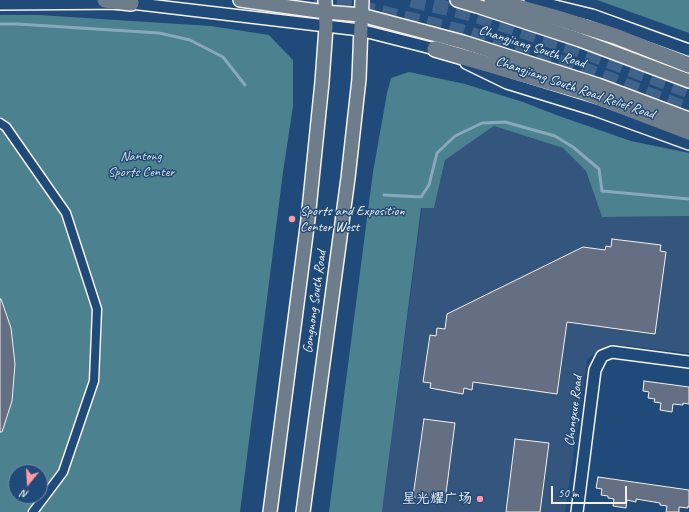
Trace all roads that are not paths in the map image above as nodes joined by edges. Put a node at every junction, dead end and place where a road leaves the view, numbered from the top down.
1 (105, 0) edge
2 (240, 0) edge
3 (362, 0) edge
4 (457, 0) edge
5 (492, 0) edge
6 (530, 0) edge
7 (131, 3) junction
8 (0, 4) edge
9 (325, 6) edge
10 (361, 15) junction
11 (326, 27) junction
12 (360, 30) junction
13 (435, 49) junction
14 (689, 50) edge
15 (689, 65) edge
16 (689, 81) edge
17 (689, 119) edge
18 (0, 123) edge
19 (689, 132) edge
20 (689, 144) edge
21 (689, 362) edge
22 (33, 512) edge
23 (270, 512) edge
24 (303, 512) edge
25 (577, 512) edge

1 - 7 highway
2 - 9 main road, Changjiang South Road
3 - 10 main road, Gongnong South Road
4 - 16 main road, Changjiang South Road
5 - 15 highway
6 - 14 street
7 - 8 street, Changjiang South Road Relief Road
7 - 11 street, Changjiang South Road Relief Road
9 - 10 main road, Changjiang South Road
9 - 11 main road, Gongnong South Road
10 - 12 main road, Gongnong South Road
10 - 17 main road, Changjiang South Road
11 - 12 street, Changjiang South Road Relief Road
11 - 23 main road, Gongnong South Road
12 - 13 street, Changjiang South Road Relief Road
12 - 24 main road, Gongnong South Road
13 - 19 highway
13 - 20 street, Changjiang South Road Relief Road
18 - 22 street
21 - 25 street, Chongxue Road

